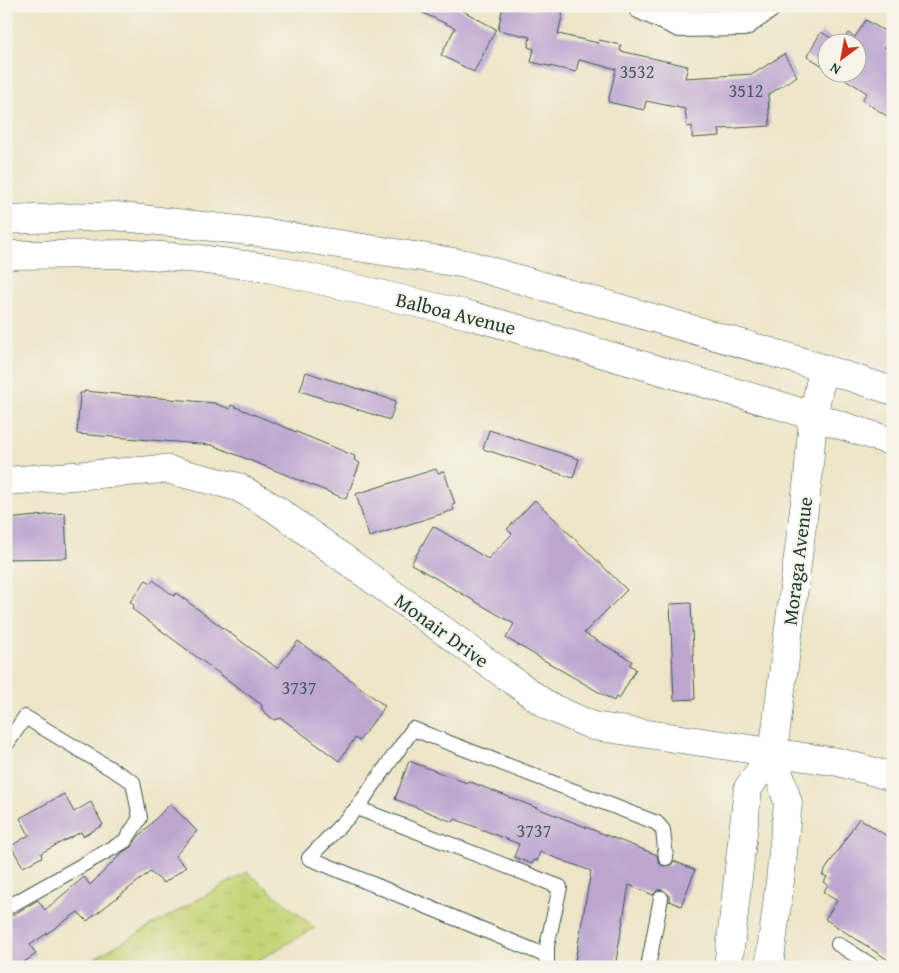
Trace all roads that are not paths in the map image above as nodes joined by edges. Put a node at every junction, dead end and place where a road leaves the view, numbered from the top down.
1 (641, 6) edge
2 (768, 6) edge
3 (6, 220) edge
4 (84, 253) junction
5 (6, 255) edge
6 (6, 269) edge
7 (823, 369) junction
8 (893, 391) edge
9 (813, 417) junction
10 (893, 442) edge
11 (6, 481) edge
12 (6, 745) edge
13 (773, 753) junction
14 (893, 777) edge
15 (357, 808) junction
16 (666, 858) dead end
17 (661, 898) dead end
18 (6, 908) edge
19 (838, 944) dead end
20 (547, 961) edge
21 (648, 967) edge
22 (728, 967) edge
23 (769, 967) edge
24 (874, 967) edge

1 - 2 street
3 - 7 main road
4 - 5 main road, Balboa Avenue
4 - 6 main road
4 - 9 main road, Balboa Avenue
7 - 8 main road
7 - 9 main road, Moraga Avenue
9 - 10 main road, Balboa Avenue
9 - 13 main road, Moraga Avenue
11 - 13 main road, Monair Drive
12 - 18 lane
13 - 14 main road, Monair Drive
13 - 22 main road, Moraga Avenue
13 - 23 main road, Moraga Avenue
15 - 16 lane
15 - 20 lane
15 - 20 lane
17 - 21 lane
19 - 24 lane

